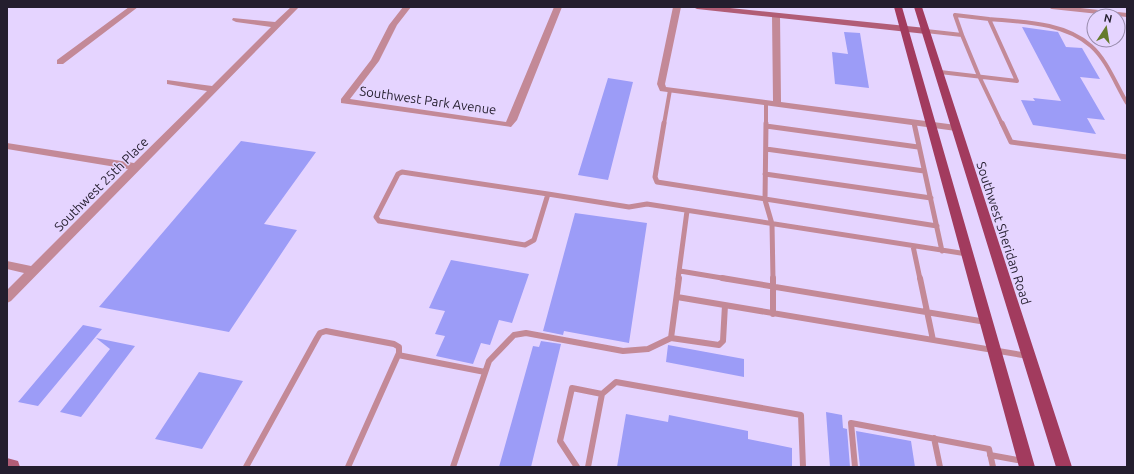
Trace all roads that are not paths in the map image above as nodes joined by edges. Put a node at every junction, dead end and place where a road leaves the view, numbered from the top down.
1 (134, 7) edge
2 (295, 7) edge
3 (407, 7) edge
4 (558, 7) edge
5 (677, 7) edge
6 (697, 7) edge
7 (898, 7) edge
8 (918, 7) edge
9 (1052, 7) edge
10 (776, 15) junction
11 (1127, 15) edge
12 (989, 18) junction
13 (236, 20) dead end
14 (277, 25) junction
15 (904, 29) junction
16 (926, 31) junction
17 (962, 35) junction
18 (60, 62) dead end
19 (940, 72) junction
20 (979, 76) junction
21 (170, 82) dead end
22 (214, 88) junction
23 (670, 90) junction
24 (766, 103) junction
25 (1127, 103) edge
26 (777, 104) junction
27 (914, 122) junction
28 (931, 124) junction
29 (766, 126) junction
30 (956, 128) junction
31 (7, 146) edge
32 (918, 147) junction
33 (766, 149) junction
34 (1127, 157) edge
35 (136, 167) junction
36 (924, 171) junction
37 (765, 174) junction
38 (548, 194) junction
39 (930, 198) junction
40 (765, 200) junction
41 (687, 210) junction
42 (772, 224) junction
43 (937, 226) junction
44 (914, 246) junction
45 (942, 251) junction
46 (967, 254) junction
47 (7, 265) edge
48 (34, 270) junction
49 (680, 270) junction
50 (773, 286) junction
51 (677, 297) junction
52 (7, 298) edge
53 (725, 305) junction
54 (928, 312) junction
55 (773, 314) junction
56 (986, 322) junction
57 (671, 338) junction
58 (933, 340) junction
59 (994, 350) junction
60 (398, 355) junction
61 (1029, 356) junction
62 (485, 372) junction
63 (602, 394) junction
64 (934, 438) junction
65 (990, 455) junction
66 (1026, 464) edge
67 (7, 466) edge
68 (12, 467) edge
69 (246, 467) edge
70 (348, 467) edge
71 (453, 467) edge
72 (577, 467) edge
73 (588, 467) edge
74 (803, 467) edge
75 (855, 467) edge
76 (940, 467) edge
77 (993, 467) edge
78 (1064, 467) edge

1 - 18 street
2 - 14 street, Southwest 25th Place
3 - 4 street, Southwest Park Avenue
5 - 23 street
6 - 10 street
7 - 15 main road
8 - 16 main road, Southwest Sheridan Road
9 - 11 lane
10 - 15 street
10 - 26 street
12 - 17 lane
12 - 20 lane
12 - 25 lane
13 - 14 street
14 - 22 street, Southwest 25th Place
15 - 16 street
15 - 28 main road
16 - 17 lane
16 - 19 main road, Southwest Sheridan Road
17 - 20 lane
19 - 20 lane
19 - 30 main road, Southwest Sheridan Road
20 - 34 lane
21 - 22 street
22 - 35 street, Southwest 25th Place
23 - 24 street
23 - 40 lane
24 - 26 street
24 - 29 lane
26 - 27 street
27 - 28 street
27 - 32 lane
28 - 30 street
28 - 46 main road
29 - 32 lane
29 - 33 lane
30 - 61 main road, Southwest Sheridan Road
31 - 35 street
32 - 36 lane
33 - 36 lane
33 - 37 lane
35 - 48 street, Southwest 25th Place
36 - 39 lane
37 - 39 lane
37 - 40 lane
38 - 38 lane
38 - 41 lane
39 - 43 lane
40 - 42 lane
40 - 43 lane
41 - 42 lane
41 - 49 lane
42 - 44 lane
42 - 50 lane
43 - 45 lane
44 - 45 lane
44 - 54 lane
45 - 46 lane
46 - 56 main road
47 - 48 street
48 - 52 street, Southwest 25th Place
49 - 50 lane
49 - 51 lane
50 - 54 lane
50 - 55 lane
51 - 53 lane
51 - 57 lane
53 - 55 lane
53 - 57 lane
54 - 56 lane
54 - 58 lane
55 - 58 lane
56 - 59 main road
57 - 62 lane
58 - 59 lane
59 - 61 lane
59 - 66 main road
60 - 62 lane
60 - 69 lane
60 - 70 lane
61 - 78 main road, Southwest Sheridan Road
62 - 71 lane
63 - 72 lane
63 - 73 lane
63 - 74 lane
64 - 65 lane
64 - 75 lane
64 - 76 lane
65 - 66 lane
65 - 77 lane
67 - 68 street

